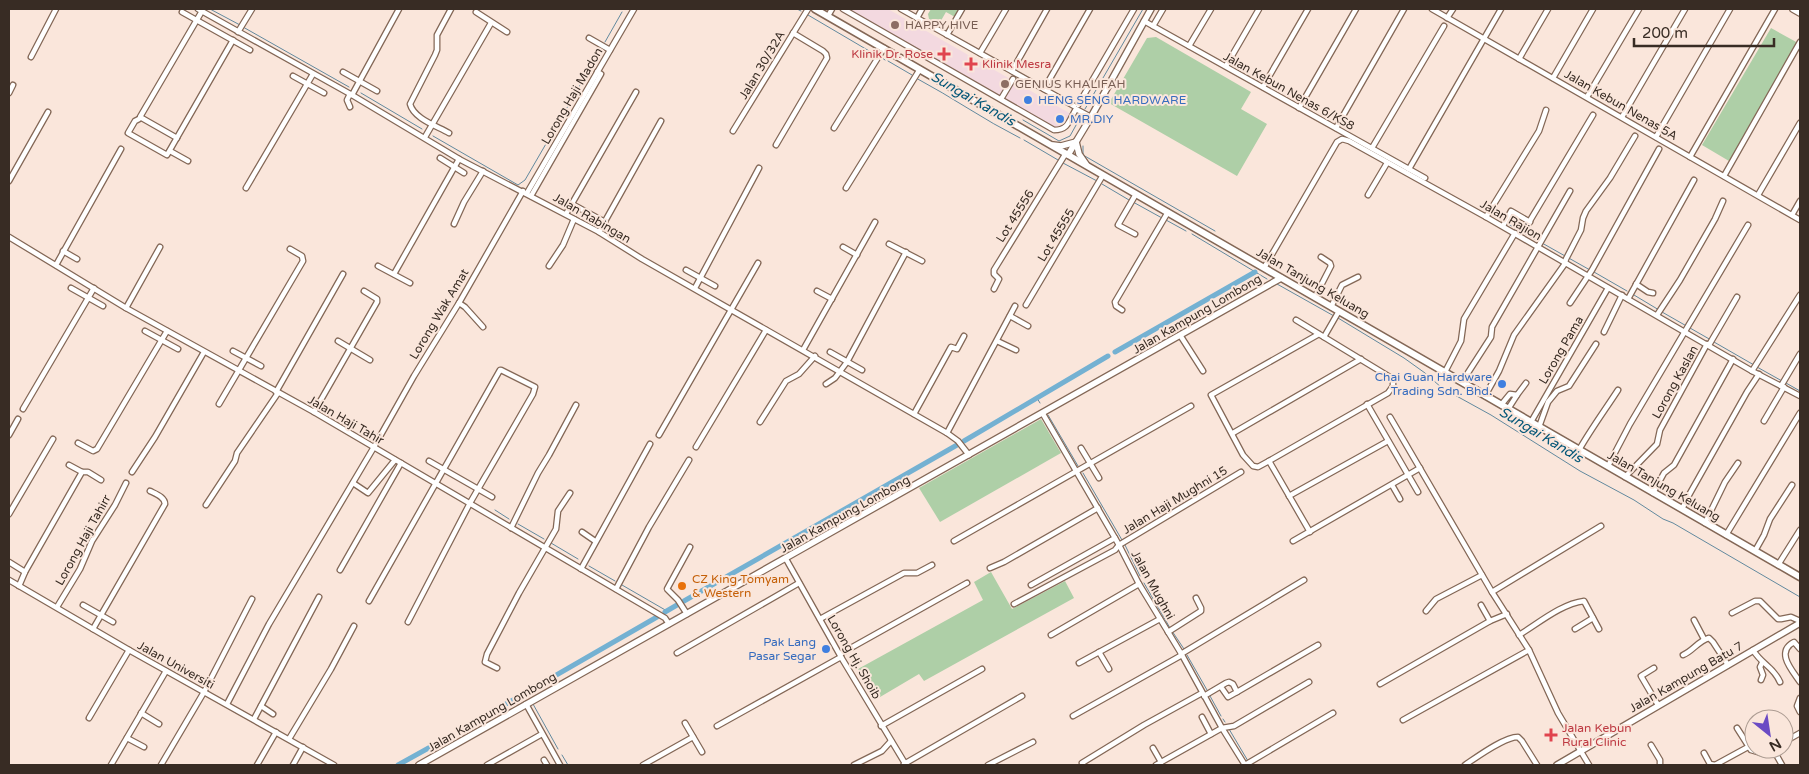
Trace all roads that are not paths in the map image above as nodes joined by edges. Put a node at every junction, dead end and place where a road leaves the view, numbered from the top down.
1 (56, 9) edge
2 (252, 9) edge
3 (399, 9) edge
4 (451, 9) edge
5 (634, 9) edge
6 (808, 9) edge
7 (814, 9) edge
8 (832, 9) edge
9 (843, 9) edge
10 (901, 9) edge
11 (922, 9) edge
12 (962, 9) edge
13 (1006, 9) edge
14 (1047, 9) edge
15 (1090, 9) edge
16 (1134, 9) edge
17 (1151, 9) edge
18 (1163, 9) edge
19 (1211, 9) edge
20 (1259, 9) edge
21 (1308, 9) edge
22 (1356, 9) edge
23 (1404, 9) edge
24 (1432, 9) edge
25 (1453, 9) edge
26 (1501, 9) edge
27 (1548, 9) edge
28 (1593, 9) edge
29 (1639, 9) edge
30 (1685, 9) edge
31 (1730, 9) edge
32 (1775, 9) edge
33 (1793, 9) edge
34 (200, 10) edge
35 (182, 12) dead end
36 (476, 12) dead end
37 (1800, 13) edge
38 (828, 16) junction
39 (917, 18) junction
40 (1448, 18) junction
41 (197, 20) junction
42 (1144, 21) junction
43 (491, 23) junction
44 (1153, 26) junction
45 (1444, 26) dead end
46 (241, 28) junction
47 (507, 32) dead end
48 (793, 33) junction
49 (947, 35) junction
50 (589, 38) dead end
51 (1484, 38) junction
52 (233, 40) junction
53 (1800, 42) edge
54 (1189, 46) junction
55 (884, 48) junction
56 (250, 50) dead end
57 (610, 50) junction
58 (980, 53) junction
59 (31, 57) dead end
60 (1519, 59) junction
61 (1226, 66) junction
62 (920, 69) junction
63 (1012, 71) junction
64 (343, 72) dead end
65 (313, 74) junction
66 (293, 76) dead end
67 (1553, 78) junction
68 (1013, 80) dead end
69 (359, 81) junction
70 (307, 84) junction
71 (13, 86) dead end
72 (1263, 87) junction
73 (1044, 89) junction
74 (377, 91) dead end
75 (636, 92) dead end
76 (9, 93) edge
77 (324, 93) dead end
78 (351, 94) junction
79 (1587, 97) junction
80 (1001, 100) junction
81 (350, 107) dead end
82 (1076, 107) junction
83 (1299, 108) junction
84 (1546, 110) dead end
85 (48, 112) dead end
86 (1592, 115) dead end
87 (1091, 117) junction
88 (1622, 117) junction
89 (140, 118) junction
90 (661, 121) dead end
91 (1800, 123) edge
92 (433, 124) junction
93 (834, 128) dead end
94 (1336, 128) junction
95 (733, 131) dead end
96 (449, 133) dead end
97 (1635, 136) dead end
98 (425, 137) junction
99 (1656, 137) junction
100 (177, 138) junction
101 (1076, 142) junction
102 (776, 145) dead end
103 (1051, 145) junction
104 (1372, 148) junction
105 (121, 150) dead end
106 (170, 150) junction
107 (1659, 150) dead end
108 (1067, 154) junction
109 (1690, 157) junction
110 (440, 158) dead end
111 (459, 159) junction
112 (188, 161) dead end
113 (1386, 163) junction
114 (1088, 166) junction
115 (454, 167) junction
116 (759, 168) dead end
117 (1408, 169) junction
118 (483, 170) junction
119 (464, 173) dead end
120 (1104, 175) junction
121 (1724, 176) junction
122 (1425, 178) dead end
123 (1694, 180) dead end
124 (9, 181) edge
125 (246, 188) dead end
126 (846, 188) dead end
127 (1570, 192) dead end
128 (527, 193) junction
129 (1368, 195) dead end
130 (1758, 196) junction
131 (1133, 199) junction
132 (1723, 201) dead end
133 (1800, 201) edge
134 (572, 204) junction
135 (1167, 213) junction
136 (566, 214) junction
137 (1792, 215) junction
138 (1486, 216) junction
139 (574, 219) junction
140 (1800, 220) edge
141 (605, 222) junction
142 (875, 222) dead end
143 (1530, 222) junction
144 (454, 224) dead end
145 (1748, 225) dead end
146 (1503, 226) junction
147 (1525, 229) dead end
148 (599, 232) junction
149 (1135, 234) dead end
150 (9, 237) edge
151 (1512, 237) junction
152 (889, 244) dead end
153 (1538, 245) junction
154 (160, 247) dead end
155 (843, 248) dead end
156 (290, 249) dead end
157 (64, 251) junction
158 (906, 252) junction
159 (856, 255) junction
160 (1321, 257) dead end
161 (77, 259) dead end
162 (922, 261) dead end
163 (1565, 262) junction
164 (758, 263) dead end
165 (56, 265) junction
166 (378, 266) dead end
167 (549, 266) dead end
168 (1264, 268) junction
169 (686, 270) dead end
170 (343, 274) dead end
171 (394, 274) junction
172 (1587, 276) junction
173 (700, 277) junction
174 (1358, 277) dead end
175 (1281, 278) junction
176 (410, 283) dead end
177 (1636, 284) junction
178 (715, 286) dead end
179 (71, 288) dead end
180 (94, 288) junction
181 (694, 288) junction
182 (994, 289) dead end
183 (1608, 289) junction
184 (364, 291) dead end
185 (818, 291) dead end
186 (1653, 293) dead end
187 (1622, 295) junction
188 (1800, 295) edge
189 (1314, 297) junction
190 (1737, 297) dead end
191 (88, 298) junction
192 (832, 299) junction
193 (1628, 299) junction
194 (459, 303) junction
195 (1570, 303) dead end
196 (1026, 305) dead end
197 (103, 306) dead end
198 (1015, 306) dead end
199 (1331, 307) junction
200 (126, 308) junction
201 (731, 310) junction
202 (1122, 310) dead end
203 (1658, 314) junction
204 (1336, 315) junction
205 (1010, 316) junction
206 (1296, 320) dead end
207 (1028, 326) dead end
208 (483, 327) dead end
209 (145, 330) dead end
210 (766, 330) junction
211 (167, 332) junction
212 (1604, 332) dead end
213 (1685, 332) junction
214 (1318, 334) junction
215 (1180, 335) junction
216 (964, 336) dead end
217 (1324, 337) junction
218 (162, 340) junction
219 (997, 340) junction
220 (338, 341) dead end
221 (1709, 343) junction
222 (1596, 344) dead end
223 (349, 348) junction
224 (178, 349) dead end
225 (803, 350) junction
226 (1016, 350) dead end
227 (233, 351) dead end
228 (204, 352) junction
229 (830, 352) dead end
230 (1800, 354) edge
231 (815, 356) junction
232 (246, 358) junction
233 (370, 360) dead end
234 (1361, 360) junction
235 (1732, 361) junction
236 (847, 362) junction
237 (261, 366) dead end
238 (1754, 367) junction
239 (1446, 369) junction
240 (862, 370) dead end
241 (238, 371) junction
242 (841, 371) junction
243 (1203, 371) dead end
244 (1759, 374) junction
245 (1464, 379) junction
246 (1526, 383) dead end
247 (826, 384) dead end
248 (1782, 387) junction
249 (1618, 390) dead end
250 (277, 393) junction
251 (1486, 394) junction
252 (1517, 396) junction
253 (1800, 396) edge
254 (219, 404) dead end
255 (1367, 404) junction
256 (576, 405) dead end
257 (1501, 405) junction
258 (1191, 406) dead end
259 (23, 409) dead end
260 (1508, 409) junction
261 (314, 412) junction
262 (915, 412) junction
263 (1800, 412) edge
264 (1042, 414) junction
265 (1390, 417) dead end
266 (18, 419) dead end
267 (1533, 419) junction
268 (760, 422) dead end
269 (1764, 422) dead end
270 (1539, 427) junction
271 (947, 433) junction
272 (1233, 433) junction
273 (9, 435) edge
274 (658, 435) dead end
275 (53, 439) dead end
276 (1388, 441) junction
277 (78, 444) dead end
278 (650, 444) dead end
279 (374, 447) junction
280 (696, 447) dead end
281 (1081, 448) dead end
282 (1579, 450) junction
283 (969, 455) junction
284 (395, 460) junction
285 (689, 460) dead end
286 (429, 461) dead end
287 (1269, 461) junction
288 (401, 463) junction
289 (1610, 463) junction
290 (1738, 463) dead end
291 (1091, 464) junction
292 (69, 465) dead end
293 (1420, 468) junction
294 (442, 469) junction
295 (82, 472) junction
296 (132, 472) dead end
297 (1077, 472) junction
298 (1241, 472) dead end
299 (1628, 474) junction
300 (1408, 475) junction
301 (1099, 478) dead end
302 (101, 480) dead end
303 (435, 482) junction
304 (126, 483) dead end
305 (353, 483) junction
306 (1392, 484) junction
307 (1792, 485) dead end
308 (478, 489) junction
309 (150, 490) dead end
310 (1655, 490) junction
311 (1418, 492) dead end
312 (570, 493) dead end
313 (1289, 496) junction
314 (492, 497) dead end
315 (1400, 499) dead end
316 (470, 503) junction
317 (206, 505) dead end
318 (1098, 508) junction
319 (1682, 509) junction
320 (9, 514) edge
321 (1705, 523) junction
322 (1601, 526) dead end
323 (510, 528) junction
324 (1800, 530) edge
325 (582, 532) dead end
326 (1310, 532) junction
327 (1726, 535) junction
328 (1115, 538) junction
329 (595, 541) junction
330 (954, 541) dead end
331 (1293, 541) dead end
332 (1119, 545) junction
333 (690, 547) dead end
334 (545, 548) junction
335 (1757, 549) junction
336 (786, 558) junction
337 (9, 562) edge
338 (932, 565) dead end
339 (1778, 565) junction
340 (990, 568) dead end
341 (581, 569) junction
342 (340, 570) dead end
343 (25, 572) junction
344 (1482, 575) junction
345 (1800, 578) edge
346 (9, 580) edge
347 (1304, 580) dead end
348 (799, 583) junction
349 (967, 583) dead end
350 (1031, 584) dead end
351 (1138, 584) junction
352 (19, 586) junction
353 (616, 589) junction
354 (1492, 592) junction
355 (319, 597) dead end
356 (1196, 598) dead end
357 (252, 599) dead end
358 (369, 601) dead end
359 (1014, 604) dead end
360 (83, 605) dead end
361 (1481, 605) dead end
362 (57, 607) junction
363 (1426, 610) dead end
364 (1732, 613) dead end
365 (687, 614) junction
366 (1507, 614) junction
367 (100, 615) junction
368 (820, 618) junction
369 (1593, 618) junction
370 (1160, 619) junction
371 (1694, 620) dead end
372 (1490, 621) junction
373 (113, 622) dead end
374 (408, 622) dead end
375 (1800, 622) edge
376 (669, 624) junction
377 (354, 626) dead end
378 (93, 629) junction
379 (1575, 629) dead end
380 (1599, 629) dead end
381 (1169, 631) junction
382 (1051, 635) dead end
383 (1519, 636) junction
384 (1704, 639) junction
385 (1318, 645) dead end
386 (1800, 649) edge
387 (129, 650) junction
388 (1528, 650) junction
389 (1753, 650) junction
390 (1100, 652) junction
391 (677, 653) dead end
392 (840, 655) junction
393 (1182, 655) junction
394 (1683, 655) dead end
395 (1079, 663) dead end
396 (1762, 663) junction
397 (1728, 665) junction
398 (497, 668) dead end
399 (1654, 668) dead end
400 (982, 669) dead end
401 (1109, 669) dead end
402 (166, 671) junction
403 (1761, 680) dead end
404 (1309, 682) dead end
405 (1780, 682) dead end
406 (1800, 682) edge
407 (1380, 684) dead end
408 (1221, 687) junction
409 (204, 692) junction
410 (1237, 692) junction
411 (1203, 695) junction
412 (1022, 696) dead end
413 (1800, 698) edge
414 (228, 704) junction
415 (526, 704) junction
416 (1658, 705) junction
417 (261, 706) junction
418 (1800, 712) edge
419 (141, 713) junction
420 (1333, 713) dead end
421 (274, 714) dead end
422 (1073, 716) dead end
423 (1202, 717) dead end
424 (89, 718) dead end
425 (254, 719) junction
426 (1403, 720) dead end
427 (685, 723) dead end
428 (158, 724) dead end
429 (717, 726) dead end
430 (881, 726) junction
431 (1222, 728) junction
432 (1737, 728) dead end
433 (276, 732) junction
434 (542, 734) junction
435 (1212, 734) junction
436 (693, 737) junction
437 (127, 738) junction
438 (289, 739) junction
439 (1744, 740) edge
440 (892, 741) junction
441 (1033, 742) dead end
442 (1652, 745) dead end
443 (144, 747) dead end
444 (302, 748) junction
445 (1153, 748) dead end
446 (1744, 749) edge
447 (1582, 751) junction
448 (702, 752) dead end
449 (1704, 754) dead end
450 (544, 760) dead end
451 (1161, 762) junction
452 (1082, 763) dead end
453 (112, 764) edge
454 (118, 765) edge
455 (161, 765) edge
456 (257, 765) edge
457 (293, 765) edge
458 (334, 765) edge
459 (419, 765) edge
460 (487, 765) edge
461 (547, 765) edge
462 (560, 765) edge
463 (643, 765) edge
464 (854, 765) edge
465 (904, 765) edge
466 (988, 765) edge
467 (1156, 765) edge
468 (1245, 765) edge
469 (1465, 765) edge
470 (1537, 765) edge
471 (1557, 765) edge
472 (1590, 765) edge
473 (1660, 765) edge

1 - 59 street
2 - 46 street
3 - 69 street
4 - 92 street
5 - 57 street, Lorong Haji Madon
6 - 48 street, Jalan 30/32A
7 - 38 main road, Jalan Tanjung Keluang
8 - 38 street
9 - 80 street
10 - 39 street
11 - 39 street
12 - 49 street
13 - 58 street
14 - 63 street
15 - 73 street
16 - 82 street
17 - 42 street
18 - 44 street
19 - 54 street
20 - 61 street
21 - 72 street
22 - 83 street
23 - 94 street
24 - 40 street, Jalan Kebun Nenas 5A
25 - 40 street
26 - 51 street
27 - 60 street
28 - 67 street
29 - 79 street
30 - 88 street
31 - 99 street
32 - 109 street
33 - 37 street
34 - 41 street
34 - 46 street, Jalan Rabingan
35 - 41 street
36 - 43 street
38 - 55 main road, Jalan Tanjung Keluang
39 - 49 street
40 - 51 street, Jalan Kebun Nenas 5A
41 - 52 street
41 - 89 street
42 - 44 street, Jalan Kebun Nenas 6/KS8
42 - 87 street
43 - 47 street
43 - 92 street
44 - 54 street, Jalan Kebun Nenas 6/KS8
45 - 104 street
46 - 65 street, Jalan Rabingan
48 - 95 street, Jalan 30/32A
48 - 102 street
49 - 58 street
50 - 57 street
51 - 60 street, Jalan Kebun Nenas 5A
51 - 117 street
52 - 56 street
52 - 100 street
53 - 121 street
54 - 61 street, Jalan Kebun Nenas 6/KS8
55 - 62 main road, Jalan Tanjung Keluang
55 - 93 street
57 - 128 street, Lorong Haji Madon
58 - 63 street
60 - 67 street, Jalan Kebun Nenas 5A
61 - 72 street, Jalan Kebun Nenas 6/KS8
62 - 103 main road, Jalan Tanjung Keluang
62 - 126 street
63 - 73 street
64 - 69 street
65 - 70 street
65 - 78 street, Jalan Rabingan
66 - 70 street
67 - 79 street, Jalan Kebun Nenas 5A
68 - 80 street
69 - 74 street
69 - 78 street
70 - 77 street
70 - 125 street
71 - 76 street
72 - 83 street, Jalan Kebun Nenas 6/KS8
73 - 82 street
75 - 134 street
78 - 81 street
78 - 98 street, Jalan Rabingan
79 - 88 street, Jalan Kebun Nenas 5A
80 - 82 street
82 - 87 street
83 - 94 street, Jalan Kebun Nenas 6/KS8
84 - 138 street
85 - 124 street
86 - 143 street
87 - 101 street
88 - 99 street, Jalan Kebun Nenas 5A
89 - 100 street
89 - 106 street
90 - 141 street
91 - 130 street
92 - 96 street
92 - 98 street
94 - 104 street, Jalan Kebun Nenas 6/KS8
97 - 163 street
98 - 111 street, Jalan Rabingan
99 - 109 street, Jalan Kebun Nenas 5A
100 - 106 street
101 - 103 street
101 - 108 street
101 - 114 street
103 - 108 main road, Jalan Tanjung Keluang
104 - 117 street, Jalan Kebun Nenas 6/KS8
105 - 157 street
106 - 112 street
107 - 172 street
108 - 114 main road, Jalan Tanjung Keluang
108 - 182 street, Lot 45556
109 - 121 street, Jalan Kebun Nenas 5A
110 - 115 street
111 - 115 street
111 - 118 street, Jalan Rabingan
113 - 129 street
113 - 138 street, Jalan Rajion
113 - 168 street, Jalan Rajion
114 - 120 main road, Jalan Tanjung Keluang
115 - 119 street
115 - 171 street
116 - 173 street
117 - 122 street, Jalan Kebun Nenas 6/KS8
118 - 128 street, Jalan Rabingan
118 - 144 street
120 - 131 main road, Jalan Tanjung Keluang
120 - 196 street, Lot 45555
121 - 130 street, Jalan Kebun Nenas 5A
123 - 177 street
127 - 153 street
128 - 136 street, Jalan Rabingan
128 - 194 street, Lorong Wak Amat
130 - 137 street, Jalan Kebun Nenas 5A
131 - 135 main road, Jalan Tanjung Keluang
131 - 149 street
132 - 203 street
133 - 137 street
134 - 136 street
134 - 141 street
135 - 168 main road, Jalan Tanjung Keluang
135 - 202 street
136 - 139 street, Jalan Rabingan
137 - 140 street, Jalan Kebun Nenas 5A
138 - 146 street, Jalan Rajion
139 - 148 street, Jalan Rabingan
139 - 167 street
141 - 148 street
142 - 159 street
143 - 146 street
143 - 147 street
145 - 213 street
146 - 151 street, Jalan Rajion
148 - 181 street, Jalan Rabingan
150 - 165 street, Jalan Haji Tahir
151 - 153 street, Jalan Rajion
151 - 239 street
152 - 158 street
153 - 163 street, Jalan Rajion
153 - 245 street
154 - 200 street
155 - 159 street
156 - 232 street
157 - 161 street
157 - 165 street
158 - 162 street
158 - 236 street
159 - 192 street
160 - 189 street
163 - 172 street, Jalan Rajion
163 - 251 street
164 - 201 street
165 - 180 street, Jalan Haji Tahir
166 - 171 street
168 - 175 main road, Jalan Tanjung Keluang
169 - 173 street
170 - 250 street
171 - 176 street
172 - 183 street, Jalan Rajion
172 - 195 street
173 - 178 street
173 - 181 street
174 - 199 street
175 - 189 main road, Jalan Tanjung Keluang
175 - 215 street, Jalan Kampung Lombong
177 - 186 street
177 - 193 street
179 - 191 street
180 - 191 street
180 - 200 street, Jalan Haji Tahir
181 - 201 street, Jalan Rabingan
183 - 187 street, Jalan Rajion
183 - 267 street, Lorong Pama
184 - 223 street
185 - 192 street
187 - 193 street, Jalan Rajion
187 - 212 street
188 - 238 street
189 - 199 main road, Jalan Tanjung Keluang
190 - 221 street, Lorong Kaslan
191 - 197 street
191 - 259 street
192 - 225 street
193 - 203 street, Jalan Rajion
194 - 208 street
194 - 279 street, Lorong Wak Amat
198 - 205 street
199 - 204 main road, Jalan Tanjung Keluang
200 - 211 street, Jalan Haji Tahir
201 - 210 street, Jalan Rabingan
201 - 274 street
203 - 213 street, Jalan Rajion
204 - 217 street
204 - 239 main road, Jalan Tanjung Keluang
205 - 207 street
205 - 219 street
206 - 214 street
209 - 218 street
210 - 225 street, Jalan Rabingan
210 - 280 street
211 - 218 street
211 - 228 street, Jalan Haji Tahir
213 - 221 street, Jalan Rajion
213 - 289 street
214 - 217 street
214 - 272 street
215 - 243 street
215 - 264 street, Jalan Kampung Lombong
216 - 262 street
217 - 234 street
218 - 224 street
218 - 277 street
219 - 226 street
219 - 271 street
220 - 223 street
221 - 235 street, Jalan Rajion
221 - 299 street, Lorong Kaslan
222 - 270 street
223 - 233 street
223 - 261 street
225 - 231 street, Jalan Rabingan
227 - 232 street
228 - 241 street, Jalan Haji Tahir
228 - 296 street
229 - 236 street
230 - 248 street
231 - 242 street, Jalan Rabingan
231 - 268 street
232 - 237 street
232 - 241 street
234 - 255 street
234 - 272 street
235 - 238 street, Jalan Rajion
235 - 310 street
236 - 240 street
236 - 242 street
238 - 244 street, Jalan Rajion
239 - 245 main road, Jalan Tanjung Keluang
241 - 250 street, Jalan Haji Tahir
241 - 254 street
242 - 247 street
242 - 262 street, Jalan Rabingan
244 - 248 street, Jalan Rajion
244 - 319 street
245 - 251 main road, Jalan Tanjung Keluang
246 - 252 street
248 - 253 street, Jalan Rajion
248 - 269 street
249 - 282 street
250 - 261 street, Jalan Haji Tahir
250 - 317 street
251 - 257 main road, Jalan Tanjung Keluang
252 - 257 street
252 - 260 street
255 - 276 street
255 - 287 street
256 - 323 street
257 - 260 main road, Jalan Tanjung Keluang
258 - 291 street
260 - 267 main road, Jalan Tanjung Keluang
261 - 279 street, Jalan Haji Tahir
262 - 271 street, Jalan Rabingan
263 - 327 street
264 - 283 street, Jalan Kampung Lombong
264 - 297 street, Jalan Mughni
265 - 293 street
266 - 273 street
267 - 270 main road, Jalan Tanjung Keluang
270 - 282 main road, Jalan Tanjung Keluang
271 - 283 street, Jalan Rabingan
272 - 287 street
275 - 320 street
276 - 300 street
276 - 313 street
278 - 329 street
279 - 284 street, Jalan Haji Tahir
279 - 305 street, Lorong Wak Amat
281 - 291 street
282 - 289 main road, Jalan Tanjung Keluang
283 - 336 street, Jalan Kampung Lombong
284 - 288 street, Jalan Haji Tahir
284 - 305 street
285 - 353 street
286 - 294 street
287 - 313 street
288 - 303 street, Jalan Haji Tahir
288 - 342 street
289 - 299 main road, Jalan Tanjung Keluang
290 - 321 street
291 - 297 street
291 - 301 street
292 - 295 street
293 - 300 street
293 - 344 street
294 - 303 street
294 - 308 street
294 - 308 street
295 - 302 street
295 - 343 street
297 - 318 street, Jalan Mughni
297 - 330 street
298 - 332 street, Jalan Haji Mughni 15
299 - 310 main road, Jalan Tanjung Keluang
300 - 306 street
300 - 311 street
303 - 316 street, Jalan Haji Tahir
303 - 358 street
304 - 362 street, Lorong Haji Tahirr
305 - 414 street, Lorong Wak Amat
306 - 315 street
306 - 326 street
307 - 335 street
308 - 314 street
308 - 316 street
309 - 367 street
310 - 319 main road, Jalan Tanjung Keluang
312 - 334 street
313 - 326 street
316 - 323 street, Jalan Haji Tahir
316 - 374 street
318 - 328 street, Jalan Mughni
318 - 340 street
319 - 321 main road, Jalan Tanjung Keluang
321 - 327 main road, Jalan Tanjung Keluang
322 - 354 street
323 - 334 street, Jalan Haji Tahir
324 - 339 street
325 - 329 street
326 - 331 street
327 - 335 main road, Jalan Tanjung Keluang
328 - 332 street, Jalan Mughni
328 - 350 street
329 - 341 street
332 - 351 street, Jalan Mughni
332 - 359 street, Jalan Haji Mughni 15
333 - 365 street
334 - 341 street, Jalan Haji Tahir
334 - 398 street
335 - 339 main road, Jalan Tanjung Keluang
336 - 348 street, Lorong Hj. Shoib
336 - 365 street, Jalan Kampung Lombong
337 - 343 street
338 - 368 street
339 - 345 main road, Jalan Tanjung Keluang
341 - 353 street, Jalan Haji Tahir
343 - 352 street
344 - 354 street
344 - 363 street
346 - 352 street, Jalan Universiti
347 - 393 street
348 - 368 street, Lorong Hj. Shoib
348 - 391 street
349 - 392 street
351 - 370 street, Jalan Mughni
351 - 382 street
352 - 362 street, Jalan Universiti
353 - 376 street, Jalan Haji Tahir
354 - 366 street
355 - 417 street
356 - 381 street
357 - 409 street
360 - 367 street
361 - 372 street
362 - 378 street, Jalan Universiti
364 - 375 street
365 - 376 street, Jalan Kampung Lombong
366 - 372 street
366 - 383 street
367 - 373 street
367 - 378 street
368 - 392 street, Lorong Hj. Shoib
369 - 379 street
369 - 380 street
369 - 383 street
370 - 381 street, Jalan Mughni
370 - 390 street
371 - 384 street
372 - 407 street
375 - 389 street, Jalan Kampung Batu 7
376 - 415 street, Jalan Kampung Lombong
377 - 438 street
378 - 387 street, Jalan Universiti
381 - 393 street, Jalan Mughni
383 - 388 street
384 - 394 street
384 - 397 street
385 - 410 street
386 - 406 street
387 - 402 street, Jalan Universiti
387 - 424 street
388 - 426 street
388 - 447 street
389 - 396 street
389 - 397 street, Jalan Kampung Batu 7
390 - 395 street
390 - 401 street
392 - 429 street
392 - 430 street, Lorong Hj. Shoib
393 - 411 street, Jalan Mughni
393 - 422 street
396 - 403 street
396 - 405 street
397 - 416 street, Jalan Kampung Batu 7
399 - 416 street
400 - 430 street
402 - 409 street, Jalan Universiti
402 - 419 street
404 - 431 street
408 - 410 street
408 - 410 street
408 - 411 street
409 - 414 street, Jalan Universiti
409 - 455 street
411 - 431 street, Jalan Mughni
411 - 452 street
412 - 465 street
413 - 418 street
414 - 425 street, Jalan Universiti
415 - 434 street
415 - 459 street, Jalan Kampung Lombong
416 - 447 street, Jalan Kampung Batu 7
417 - 421 street
417 - 425 street
419 - 428 street
419 - 437 street
420 - 468 street
423 - 435 street
425 - 433 street, Jalan Universiti
427 - 436 street
430 - 440 street, Lorong Hj. Shoib
431 - 435 street
431 - 468 street, Jalan Mughni
432 - 439 street
433 - 438 street, Jalan Universiti
433 - 456 street
434 - 460 street
434 - 462 street
435 - 451 street
436 - 448 street
436 - 463 street
437 - 443 street
437 - 453 street
438 - 444 street, Jalan Universiti
440 - 464 street
440 - 465 street, Lorong Hj. Shoib
441 - 466 street
442 - 473 street
444 - 457 street
444 - 458 street, Jalan Universiti
445 - 451 street
446 - 449 street
447 - 471 street, Jalan Kampung Batu 7
447 - 472 street
450 - 461 street
451 - 467 street
453 - 454 street
469 - 470 street

